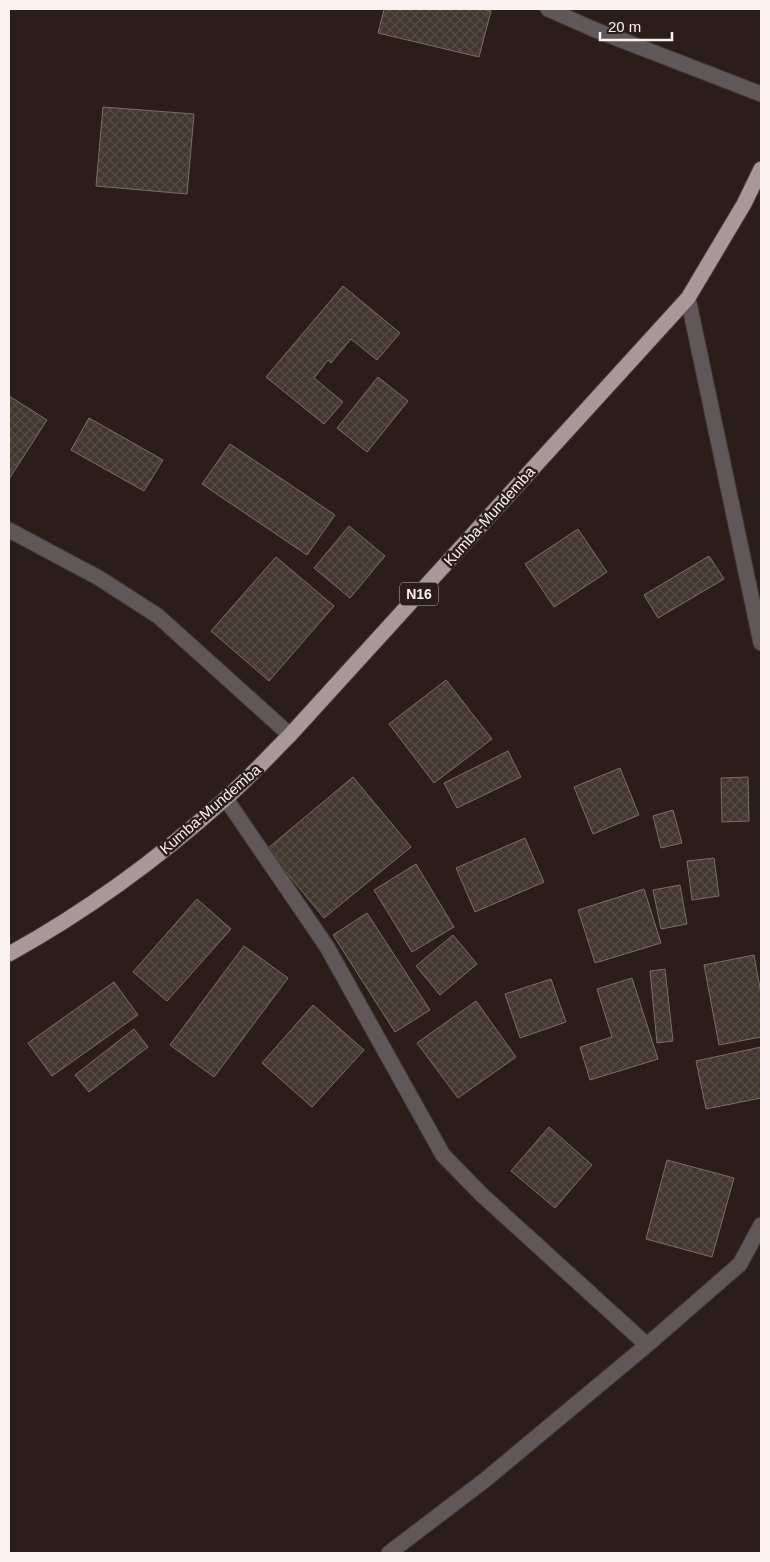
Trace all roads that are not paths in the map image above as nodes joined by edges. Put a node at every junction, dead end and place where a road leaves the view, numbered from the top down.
1 (548, 9) edge
2 (761, 94) edge
3 (761, 169) edge
4 (688, 298) junction
5 (9, 530) edge
6 (761, 643) edge
7 (290, 735) junction
8 (226, 799) junction
9 (9, 954) edge
10 (761, 1224) edge
11 (647, 1345) junction
12 (389, 1553) edge

1 - 2 street
3 - 4 highway, Kumba-Mundemba / N16
4 - 6 street
4 - 7 highway, Kumba-Mundemba / N16
5 - 7 street
7 - 8 highway, Kumba-Mundemba / N16
8 - 9 highway, Kumba-Mundemba / N16
8 - 11 street
10 - 11 street
11 - 12 street

